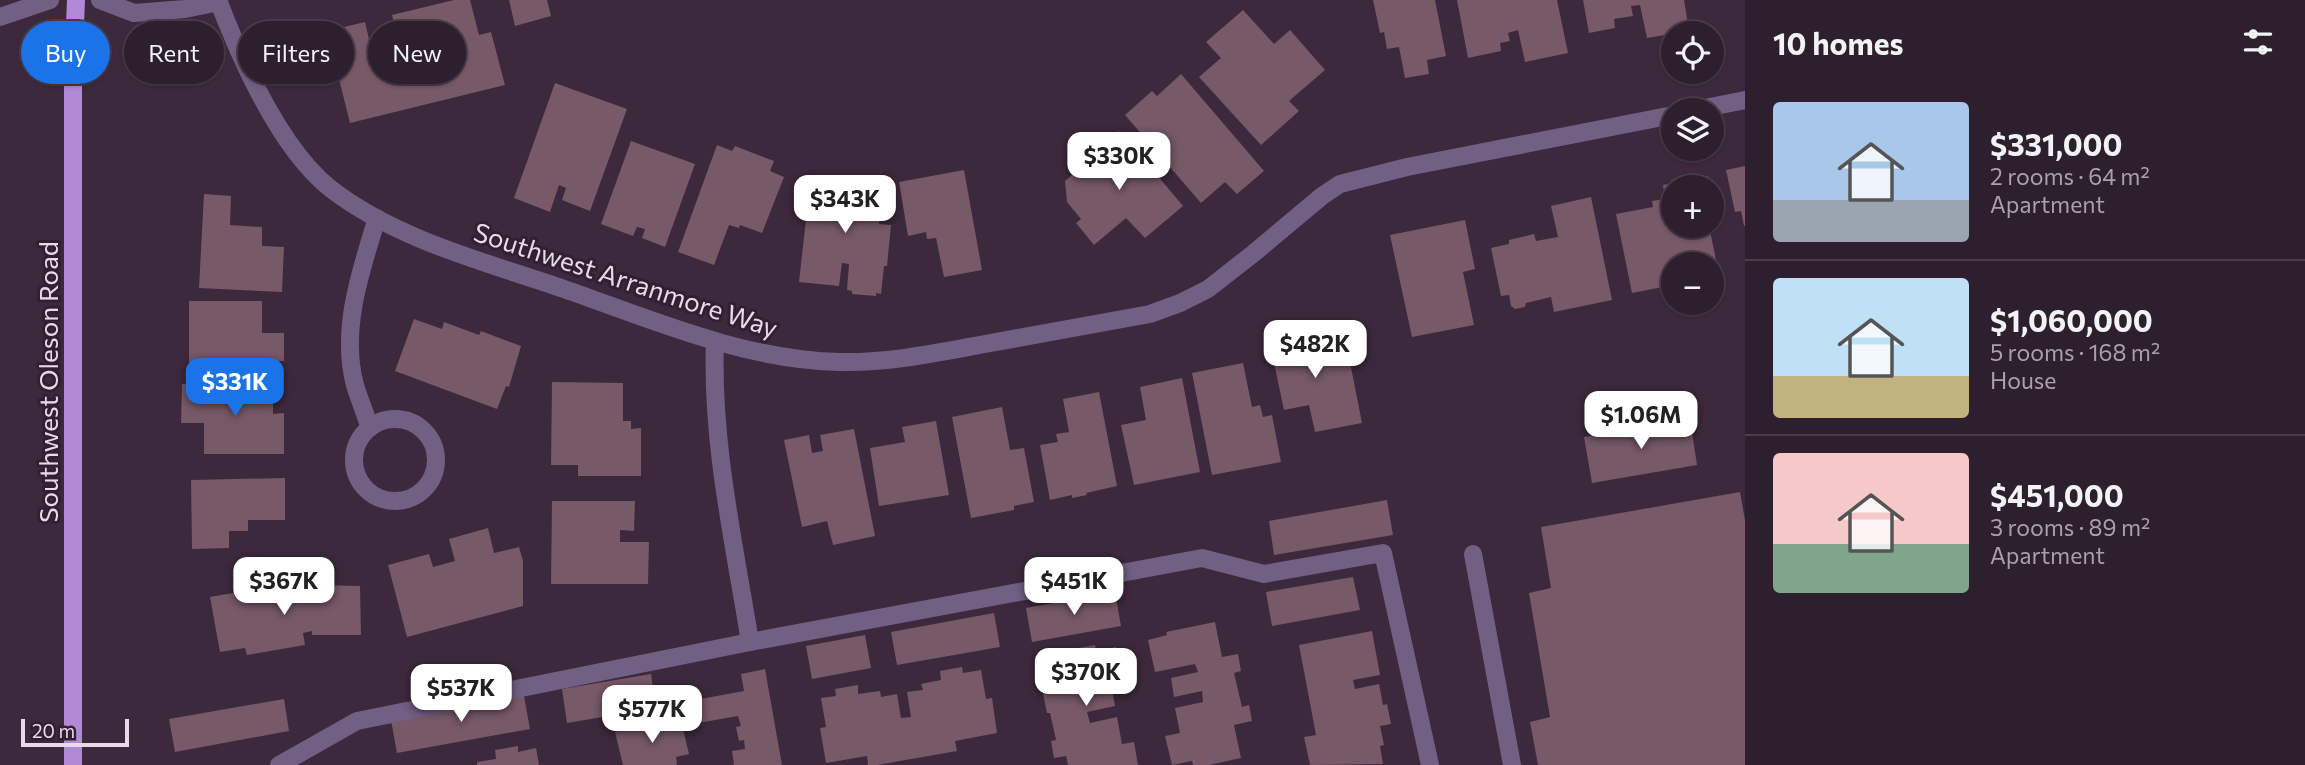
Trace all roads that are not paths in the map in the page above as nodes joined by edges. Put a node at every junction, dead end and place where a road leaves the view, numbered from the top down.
1 (50, 0) edge
2 (76, 0) edge
3 (100, 0) edge
4 (219, 1) edge
5 (0, 17) edge
6 (1745, 100) edge
7 (1724, 104) edge
8 (1661, 117) edge
9 (377, 218) junction
10 (715, 341) junction
11 (369, 426) junction
12 (1473, 554) dead end
13 (750, 642) junction
14 (73, 765) edge
15 (279, 765) edge
16 (1430, 765) edge
17 (1512, 765) edge

1 - 5 street
2 - 14 main road, Southwest Oleson Road
3 - 4 street, Southwest Arranmore Way
4 - 9 street, Southwest Arranmore Way
6 - 7 street
8 - 10 street, Southwest Arranmore Way
9 - 10 street, Southwest Arranmore Way
9 - 11 street
10 - 13 street
11 - 11 street
12 - 17 street
13 - 15 street
13 - 16 street

